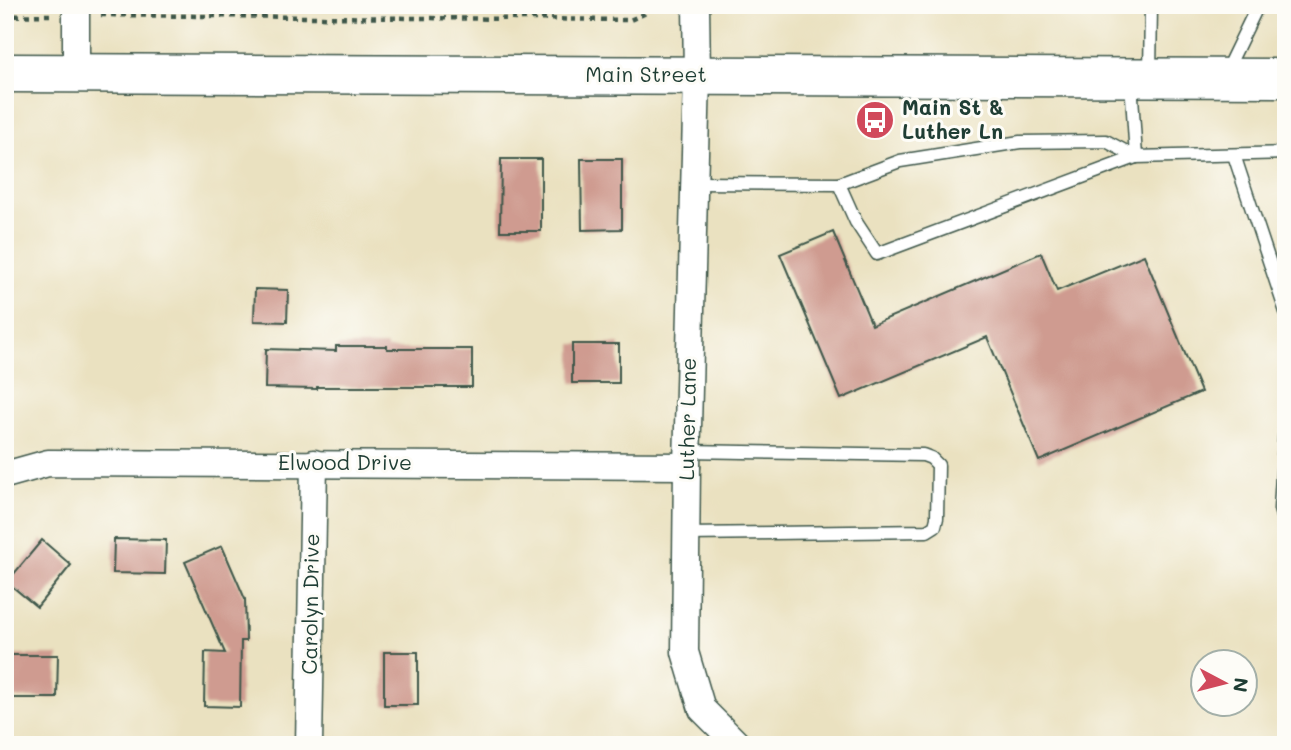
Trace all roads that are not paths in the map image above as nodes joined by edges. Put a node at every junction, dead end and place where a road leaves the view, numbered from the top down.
1 (696, 5) edge
2 (1151, 5) edge
3 (1258, 5) edge
4 (1279, 5) edge
5 (76, 10) edge
6 (1286, 19) edge
7 (5, 73) edge
8 (76, 73) junction
9 (697, 76) junction
10 (1141, 77) junction
11 (1223, 78) junction
12 (1286, 78) edge
13 (1286, 153) edge
14 (1234, 155) junction
15 (1136, 157) junction
16 (694, 183) junction
17 (839, 184) junction
18 (1286, 312) edge
19 (1286, 408) edge
20 (687, 458) junction
21 (314, 463) junction
22 (5, 475) edge
23 (1286, 530) edge
24 (686, 534) junction
25 (309, 745) edge
26 (738, 745) edge

1 - 9 street, Luther Lane
2 - 10 lane
3 - 11 lane
4 - 6 lane
5 - 8 street
7 - 8 main road, Main Street
8 - 9 main road, Main Street
9 - 10 main road, Main Street
9 - 16 street, Luther Lane
10 - 11 main road, Main Street
10 - 15 lane
11 - 12 main road, Main Street
13 - 14 lane
14 - 15 lane
14 - 18 lane
15 - 17 lane
15 - 17 lane
16 - 17 lane
16 - 20 street, Luther Lane
19 - 23 lane
20 - 21 street, Elwood Drive
20 - 24 street, Luther Lane
20 - 24 lane
21 - 22 street, Elwood Drive
21 - 25 street, Carolyn Drive
24 - 26 street, Luther Lane

